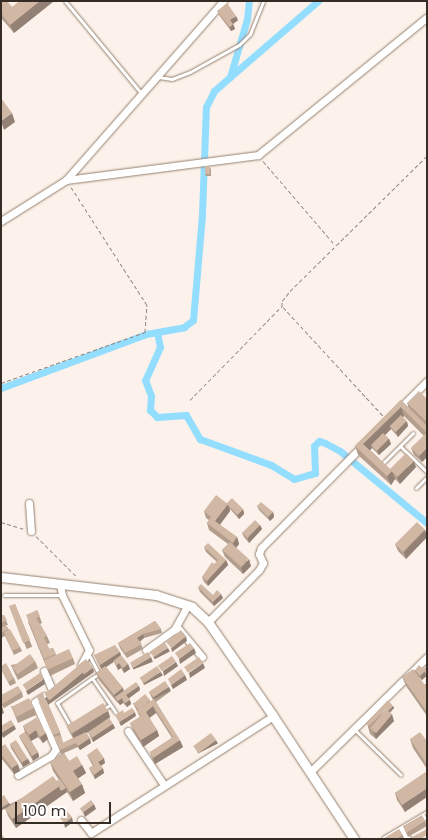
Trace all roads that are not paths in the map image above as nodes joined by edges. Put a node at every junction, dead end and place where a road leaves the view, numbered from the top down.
1 (65, 1) edge
2 (223, 1) edge
3 (263, 1) edge
4 (427, 16) edge
5 (157, 76) junction
6 (141, 94) junction
7 (66, 180) junction
8 (1, 221) edge
9 (427, 381) edge
10 (387, 421) edge
11 (413, 433) dead end
12 (370, 439) edge
13 (400, 446) junction
14 (384, 462) edge
15 (427, 472) edge
16 (427, 477) edge
17 (416, 488) dead end
18 (28, 503) dead end
19 (31, 531) road end
20 (1, 577) edge
21 (60, 584) junction
22 (62, 594) junction
23 (4, 595) dead end
24 (188, 605) junction
25 (208, 622) junction
26 (177, 627) junction
27 (146, 650) dead end
28 (89, 656) junction
29 (202, 657) edge
30 (427, 657) edge
31 (44, 671) edge
32 (75, 673) edge
33 (92, 678) junction
34 (110, 705) junction
35 (116, 713) edge
36 (95, 715) edge
37 (273, 716) junction
38 (80, 724) edge
39 (355, 730) junction
40 (128, 731) dead end
41 (311, 771) junction
42 (18, 775) dead end
43 (401, 775) dead end
44 (164, 786) junction
45 (427, 814) edge
46 (81, 820) dead end
47 (402, 829) junction
48 (354, 839) edge
49 (385, 839) edge
50 (406, 839) edge

1 - 6 lane
2 - 5 street
3 - 5 lane
4 - 7 street
5 - 6 street
6 - 7 street
7 - 8 street
9 - 10 street
11 - 13 lane
12 - 25 street
13 - 14 lane
13 - 15 lane
16 - 17 lane
18 - 19 street
20 - 21 street
21 - 22 street
21 - 24 street
22 - 23 lane
22 - 28 street
24 - 25 street
24 - 26 street
25 - 37 street
26 - 27 street
26 - 29 street
28 - 32 street
28 - 33 lane
30 - 39 street
31 - 42 street
33 - 34 lane
33 - 38 lane
34 - 35 lane
34 - 36 lane
37 - 41 street
37 - 44 street
39 - 41 street
39 - 43 lane
40 - 44 street
41 - 48 street
44 - 46 street
45 - 47 street
47 - 49 street
47 - 50 street

